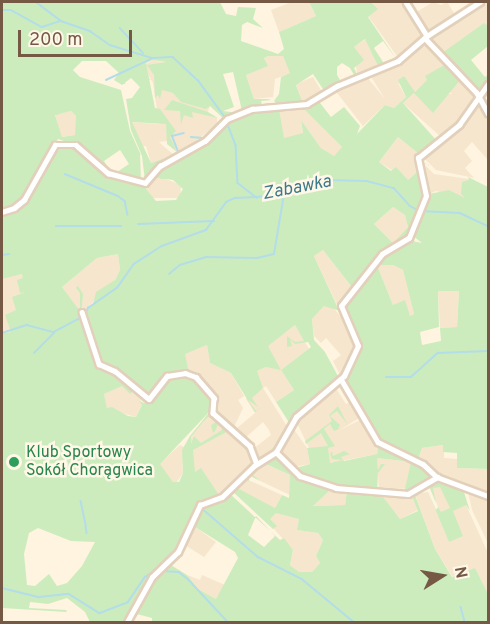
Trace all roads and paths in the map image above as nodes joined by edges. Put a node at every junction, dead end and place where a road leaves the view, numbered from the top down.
1 (406, 2) edge
2 (480, 2) edge
3 (426, 37) junction
4 (489, 84) edge
5 (478, 95) junction
6 (489, 113) edge
7 (2, 212) edge
8 (83, 314) dead end
9 (341, 379) junction
10 (276, 452) junction
11 (257, 464) junction
12 (437, 477) junction
13 (489, 496) edge
14 (128, 622) edge

1 - 3 street
2 - 3 street
3 - 5 street
3 - 7 street
4 - 5 street
5 - 6 street
5 - 9 street
8 - 11 street
9 - 10 street
9 - 12 street
10 - 11 street
10 - 12 street
11 - 14 street
12 - 13 street

